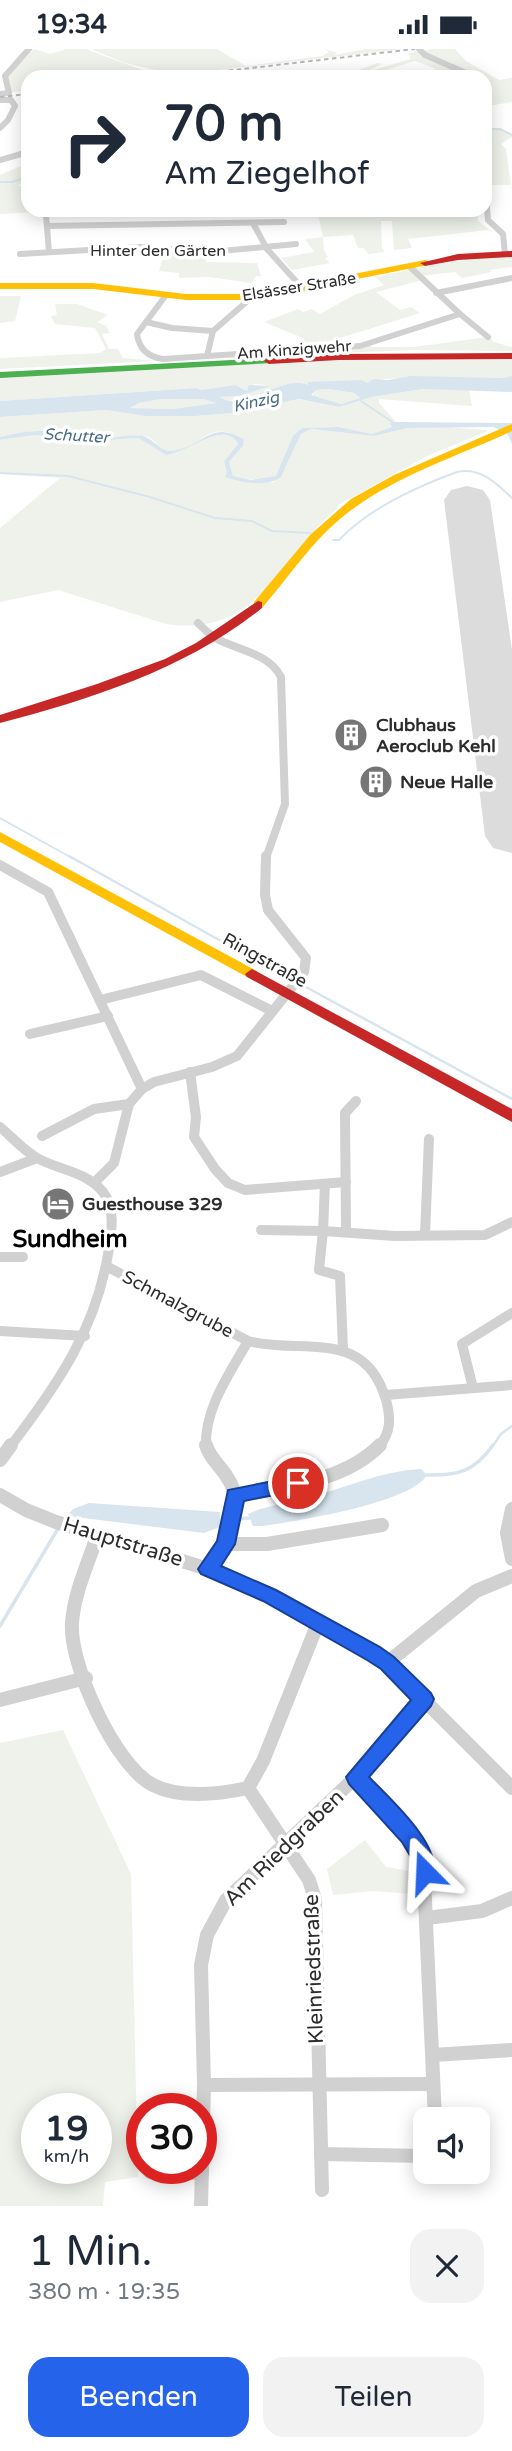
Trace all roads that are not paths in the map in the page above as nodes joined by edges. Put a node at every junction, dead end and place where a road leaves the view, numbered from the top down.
1 (29, 49) edge
2 (419, 49) edge
3 (459, 70) edge
4 (0, 95) edge
5 (0, 100) edge
6 (15, 106) junction
7 (21, 106) edge
8 (0, 128) edge
9 (21, 154) edge
10 (0, 160) edge
11 (46, 217) edge
12 (488, 217) edge
13 (285, 222) dead end
14 (254, 225) junction
15 (47, 226) junction
16 (296, 244) dead end
17 (264, 247) junction
18 (49, 252) junction
19 (20, 254) dead end
20 (509, 254) edge
21 (410, 267) junction
22 (512, 278) edge
23 (0, 286) edge
24 (303, 289) junction
25 (436, 293) junction
26 (166, 295) junction
27 (252, 297) junction
28 (460, 314) junction
29 (146, 323) junction
30 (213, 331) junction
31 (488, 337) dead end
32 (512, 354) edge
33 (207, 356) junction
34 (0, 373) edge
35 (512, 427) edge
36 (198, 623) dead end
37 (214, 636) junction
38 (0, 719) edge
39 (0, 836) edge
40 (0, 865) edge
41 (286, 993) junction
42 (100, 1000) junction
43 (272, 1011) junction
44 (108, 1016) junction
45 (30, 1034) dead end
46 (190, 1072) junction
47 (142, 1089) junction
48 (356, 1101) dead end
49 (129, 1104) junction
50 (512, 1116) edge
51 (0, 1127) edge
52 (429, 1139) dead end
53 (23, 1147) junction
54 (37, 1158) junction
55 (0, 1172) edge
56 (95, 1182) junction
57 (346, 1182) junction
58 (325, 1184) junction
59 (512, 1222) edge
60 (261, 1230) dead end
61 (323, 1231) junction
62 (346, 1231) junction
63 (425, 1234) junction
64 (0, 1257) edge
65 (23, 1257) dead end
66 (108, 1267) junction
67 (512, 1313) edge
68 (0, 1331) edge
69 (85, 1336) junction
70 (248, 1341) junction
71 (343, 1349) junction
72 (512, 1385) edge
73 (473, 1388) junction
74 (386, 1395) junction
75 (0, 1460) edge
76 (0, 1495) edge
77 (235, 1496) junction
78 (512, 1509) edge
79 (382, 1525) dead end
80 (97, 1536) junction
81 (226, 1544) junction
82 (512, 1559) edge
83 (208, 1569) junction
84 (512, 1576) edge
85 (318, 1623) junction
86 (387, 1663) junction
87 (86, 1678) junction
88 (424, 1699) junction
89 (0, 1700) edge
90 (356, 1777) junction
91 (248, 1788) junction
92 (512, 1788) edge
93 (286, 1845) junction
94 (512, 1898) edge
95 (427, 1918) junction
96 (512, 2050) edge
97 (433, 2055) junction
98 (318, 2084) junction
99 (433, 2084) junction
100 (204, 2085) junction
101 (204, 2093) edge
102 (434, 2107) edge
103 (321, 2154) junction
104 (413, 2156) edge
105 (201, 2184) edge
106 (322, 2190) dead end
107 (201, 2206) edge

1 - 4 street
2 - 3 street, bridge
5 - 6 street
6 - 7 street
6 - 8 street
9 - 10 street
11 - 15 street
12 - 20 street
13 - 14 street
14 - 15 street
14 - 17 street
15 - 18 street
16 - 17 street, Hinter den Gärten
17 - 18 street, Hinter den Gärten
17 - 24 street
18 - 19 street, Hinter den Gärten
20 - 21 main road, Elsässer Straße
21 - 24 main road, Elsässer Straße
21 - 25 street
22 - 25 street
23 - 26 main road, Elsässer Straße
24 - 27 main road, Elsässer Straße
25 - 28 street
26 - 27 main road, Elsässer Straße
26 - 29 street
27 - 30 street
28 - 31 street
28 - 33 street, Am Kinzigwehr
29 - 30 street
29 - 33 street, Am Kinzigwehr
30 - 33 street
32 - 34 main road
35 - 37 main road
36 - 37 street
37 - 38 main road
37 - 41 street
39 - 41 main road, Ringstraße
40 - 42 street
41 - 43 street
41 - 50 main road, Ringstraße
42 - 43 street
42 - 44 street
43 - 46 street
44 - 45 street
44 - 47 street
46 - 47 street
46 - 58 street
47 - 49 street
48 - 57 street
49 - 53 street
49 - 56 street
51 - 53 street
52 - 63 street
53 - 54 street
54 - 55 street
54 - 56 street
56 - 66 street
57 - 58 street
57 - 62 street
58 - 61 street
59 - 63 street
60 - 61 street
61 - 62 street
61 - 71 street
62 - 63 street
64 - 65 street
66 - 69 street
66 - 70 street, Schmalzgrube
67 - 73 street
68 - 69 street
69 - 75 street
70 - 71 street, Schmalzgrube
70 - 77 street, Schmalzgrube
71 - 74 street, Schmalzgrube
72 - 73 street
73 - 74 street
74 - 77 street, Schmalzgrube
76 - 80 street, Hauptstraße
77 - 81 street, Schmalzgrube
78 - 82 street
79 - 81 street
80 - 83 street, Hauptstraße
80 - 87 street
81 - 83 street, Schmalzgrube
83 - 85 street, Hauptstraße
84 - 86 street
85 - 86 street, Hauptstraße
85 - 91 street
86 - 88 street, Hauptstraße
87 - 89 street
87 - 91 street
88 - 90 street, Am Riedgraben
88 - 92 street, Hauptstraße
90 - 93 street, Am Riedgraben
90 - 95 street
91 - 93 street, Kleinriedstraße
93 - 98 street, Kleinriedstraße
93 - 100 street, Am Riedgraben
94 - 95 street
95 - 97 street
96 - 97 street
97 - 99 street
98 - 99 street
98 - 100 street
98 - 103 street, Kleinriedstraße
99 - 102 street
100 - 101 street, Am Riedgraben
103 - 104 street
103 - 106 street, Kleinriedstraße
105 - 107 street, Am Riedgraben

